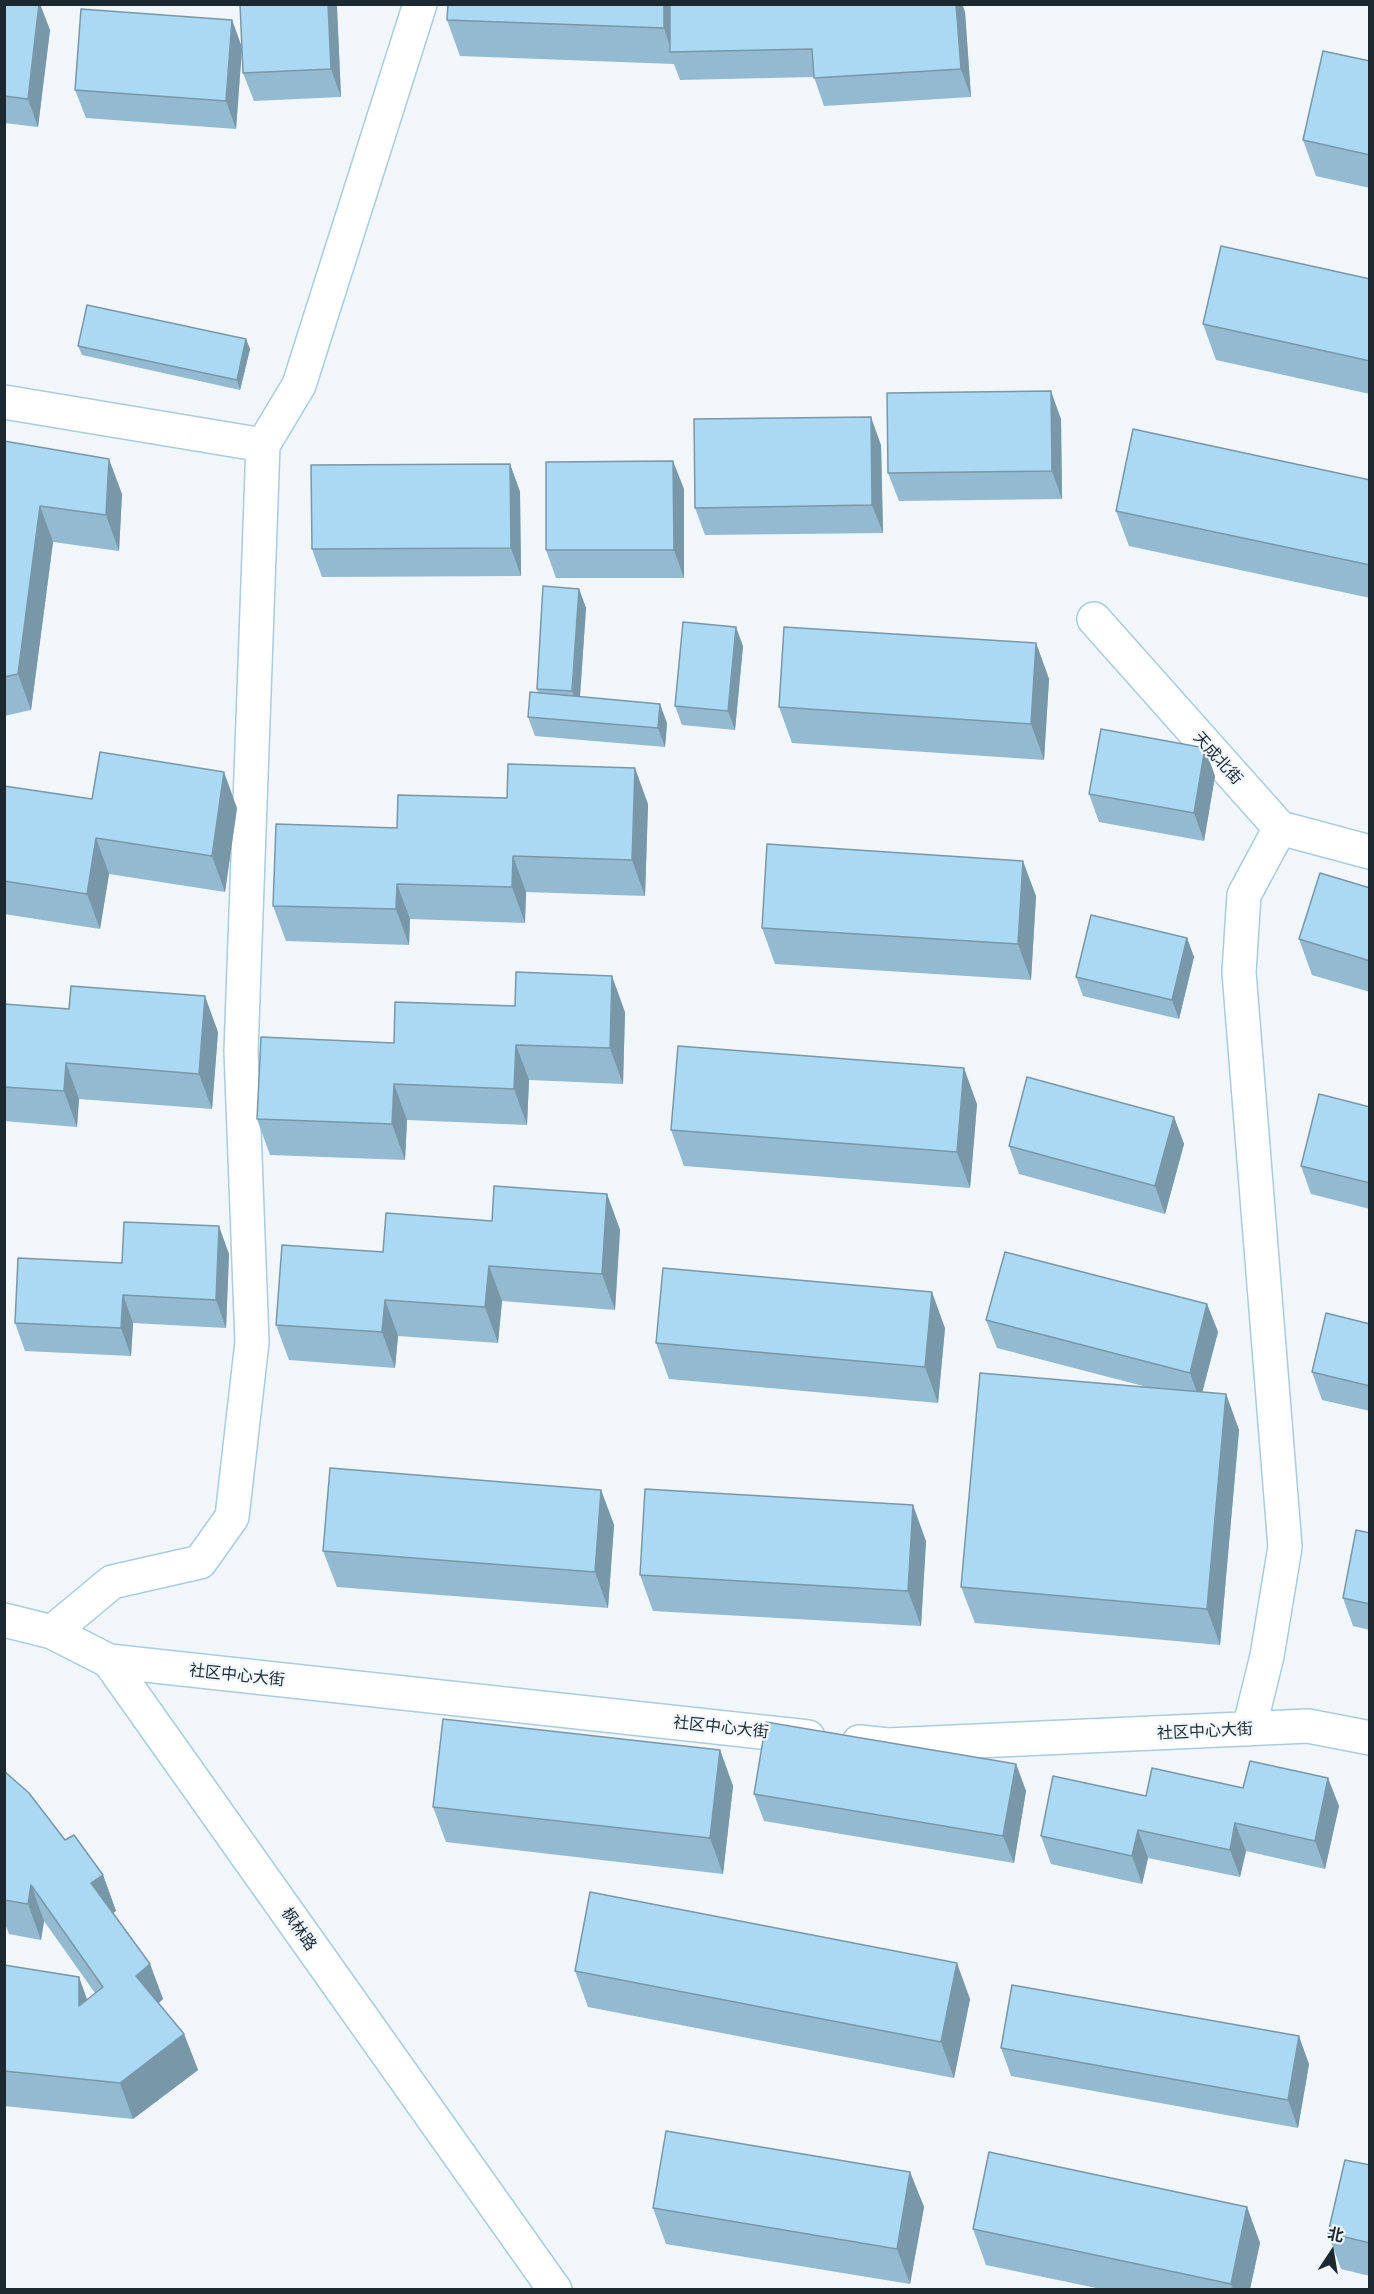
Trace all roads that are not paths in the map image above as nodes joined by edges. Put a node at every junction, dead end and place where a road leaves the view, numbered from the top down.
1 (420, 4) edge
2 (4, 402) edge
3 (263, 445) junction
4 (1094, 619) dead end
5 (1280, 828) junction
6 (1370, 852) edge
7 (4, 1620) edge
8 (51, 1632) junction
9 (109, 1661) junction
10 (1250, 1729) junction
11 (1370, 1738) edge
12 (555, 2289) edge

1 - 3 street
2 - 3 street
3 - 8 street
4 - 5 street, 天成北街
5 - 6 street
5 - 10 street
7 - 8 street, 枫林路
8 - 9 street, 枫林路
9 - 10 street, 社区中心大街
9 - 12 street, 枫林路
10 - 11 street, 社区中心大街

